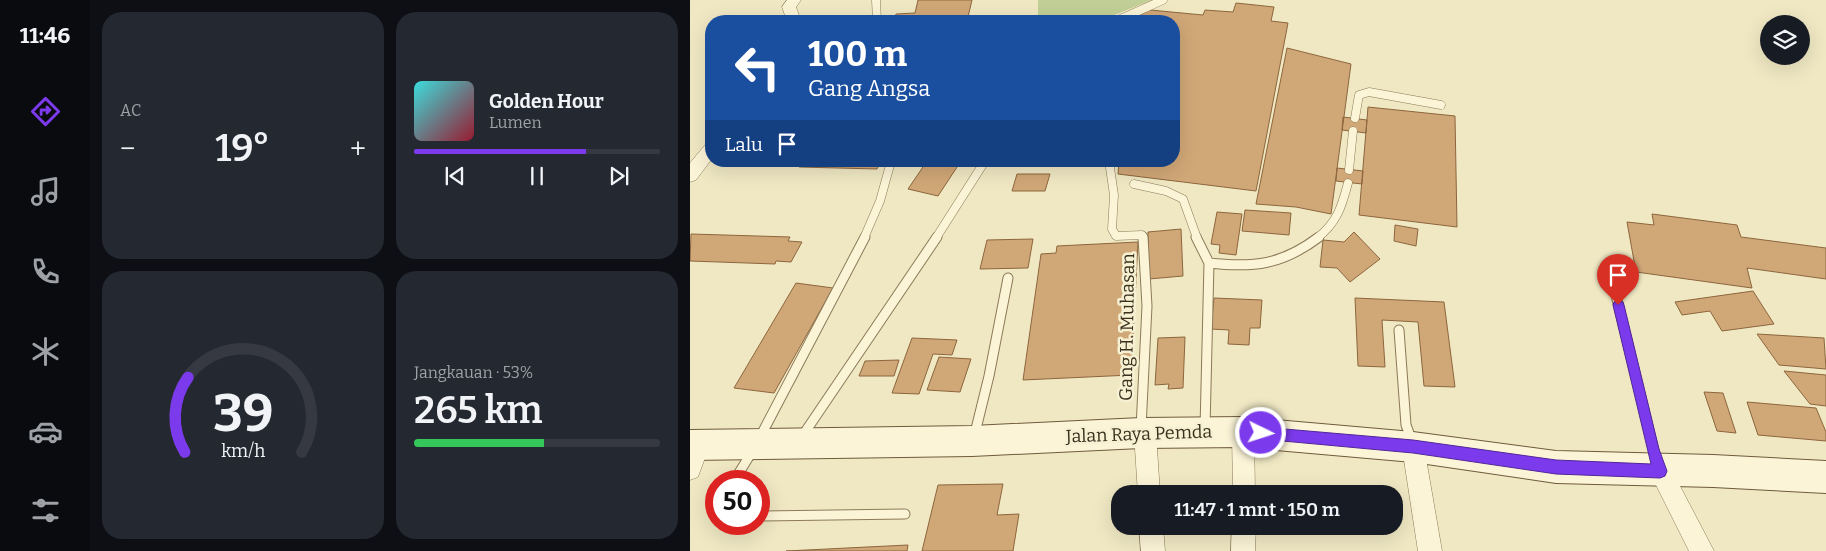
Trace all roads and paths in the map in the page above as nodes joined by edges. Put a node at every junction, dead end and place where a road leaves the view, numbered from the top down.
1 (794, 0) edge
2 (876, 0) edge
3 (1163, 0) edge
4 (792, 15) edge
5 (877, 15) edge
6 (1129, 15) edge
7 (1441, 105) dead end
8 (1355, 118) dead end
9 (1353, 131) dead end
10 (705, 156) edge
11 (890, 167) edge
12 (981, 167) edge
13 (1111, 167) edge
14 (1349, 170) dead end
15 (690, 174) edge
16 (1348, 183) dead end
17 (1134, 184) dead end
18 (1209, 263) junction
19 (1008, 278) dead end
20 (1614, 287) dead end
21 (1399, 330) dead end
22 (1204, 431) junction
23 (1243, 432) junction
24 (1143, 433) junction
25 (972, 442) junction
26 (756, 443) junction
27 (796, 444) junction
28 (1413, 447) junction
29 (693, 453) edge
30 (740, 470) edge
31 (1660, 471) junction
32 (1826, 477) edge
33 (1148, 485) edge
34 (1244, 485) edge
35 (905, 514) dead end
36 (770, 516) edge
37 (1152, 535) edge
38 (1244, 535) edge
39 (1153, 551) edge
40 (1243, 551) edge
41 (1430, 551) edge
42 (1702, 551) edge

1 - 4 street
2 - 5 lane
3 - 6 lane
7 - 8 lane
9 - 14 lane
10 - 15 street
11 - 26 lane
12 - 27 lane
13 - 24 lane, Gang H. Muhasan
16 - 18 lane
17 - 18 lane
18 - 22 lane
19 - 25 lane
20 - 31 lane
21 - 28 lane
22 - 23 main road, Jalan Raya Pemda
22 - 24 main road, Jalan Raya Pemda
23 - 28 main road, Jalan Raya Pemda
23 - 34 street
24 - 25 main road, Jalan Raya Pemda
24 - 33 street
25 - 27 main road, Jalan Raya Pemda
26 - 27 main road, Jalan Raya Pemda
26 - 29 main road, Jalan Raya Pemda
26 - 30 lane
28 - 31 main road, Jalan Raya Pemda
28 - 41 street
31 - 32 main road, Jalan Raya Pemda
31 - 42 street
35 - 36 lane
37 - 39 street
38 - 40 street

